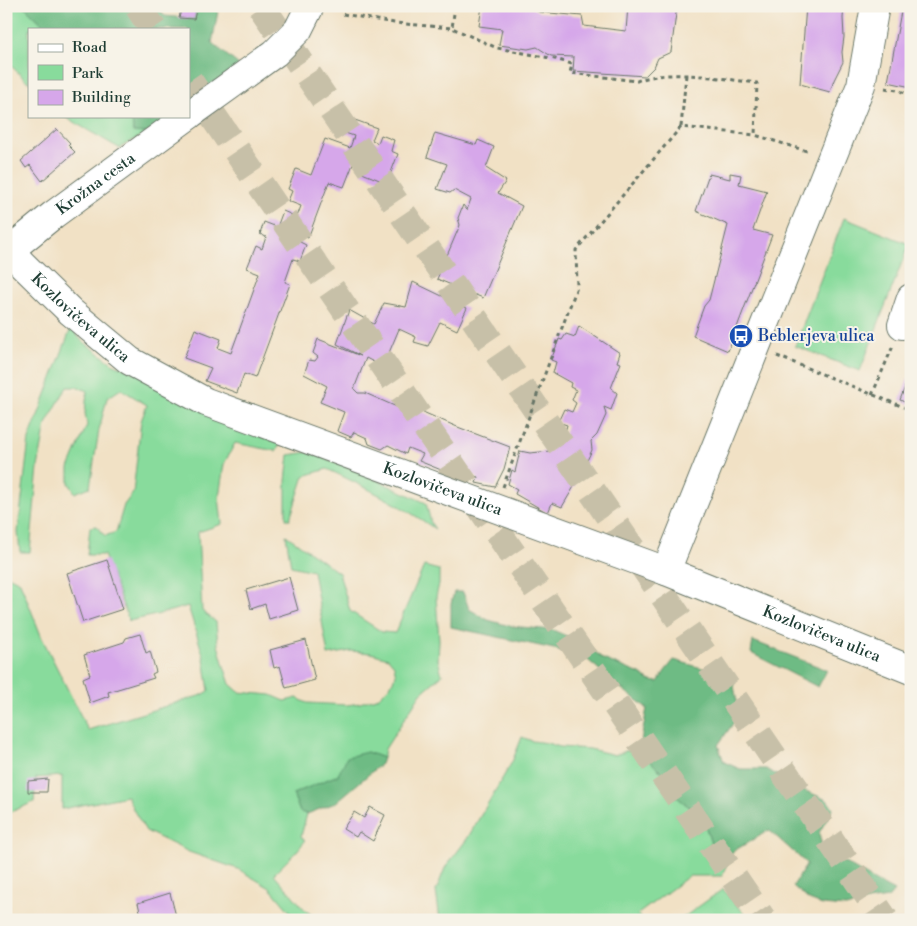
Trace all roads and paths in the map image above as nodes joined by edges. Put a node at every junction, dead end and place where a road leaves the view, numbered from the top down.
1 (310, 6) edge
2 (455, 6) edge
3 (875, 6) edge
4 (343, 14) dead end
5 (452, 28) junction
6 (686, 75) junction
7 (897, 90) dead end
8 (911, 95) edge
9 (190, 115) edge
10 (185, 118) edge
11 (681, 127) junction
12 (755, 135) junction
13 (832, 159) junction
14 (8, 252) edge
15 (911, 298) edge
16 (902, 325) joint
17 (756, 348) junction
18 (872, 395) junction
19 (911, 410) edge
20 (495, 508) junction
21 (666, 571) junction
22 (911, 670) edge

1 - 9 street, Krožna cesta
2 - 5 path
3 - 13 street
4 - 5 path
5 - 6 path
6 - 11 path
6 - 12 path
7 - 8 path
10 - 14 street, Krožna cesta
11 - 12 path
11 - 20 path
12 - 13 path
13 - 17 street
14 - 20 street, Kozlovičeva ulica
15 - 16 street
16 - 18 path
17 - 18 path
17 - 21 street
18 - 19 path
20 - 21 street, Kozlovičeva ulica
21 - 22 street, Kozlovičeva ulica

